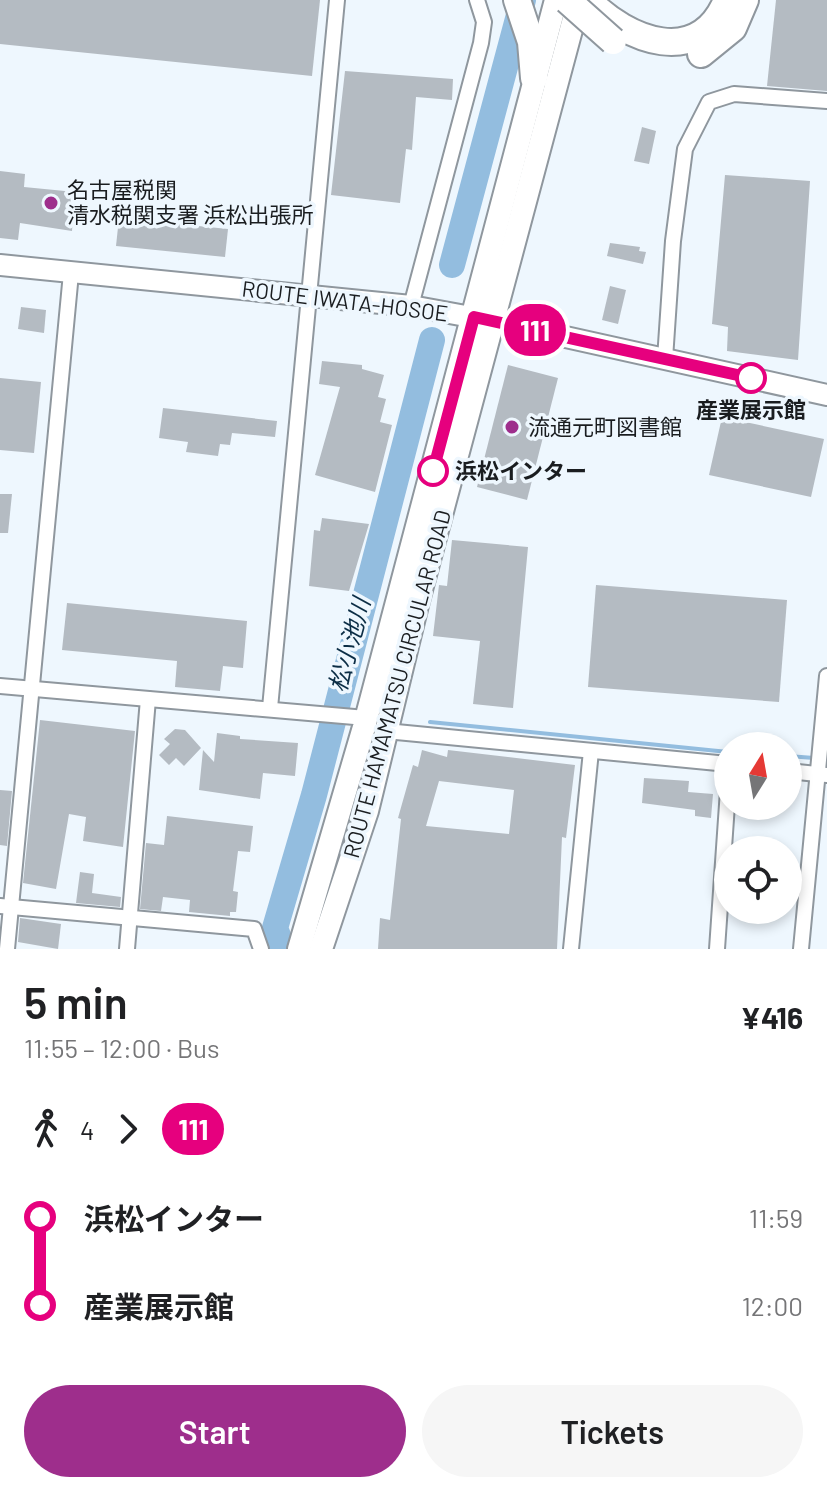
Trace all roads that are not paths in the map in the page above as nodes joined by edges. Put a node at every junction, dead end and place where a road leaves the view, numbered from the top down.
1 (337, 0) edge
2 (477, 0) edge
3 (517, 0) edge
4 (556, 0) edge
5 (567, 0) edge
6 (579, 0) edge
7 (588, 0) edge
8 (727, 0) edge
9 (745, 0) edge
10 (534, 78) junction
11 (827, 101) edge
12 (0, 265) edge
13 (71, 273) junction
14 (309, 295) junction
15 (411, 306) junction
16 (484, 319) junction
17 (665, 359) junction
18 (827, 395) edge
19 (827, 676) edge
20 (0, 686) edge
21 (31, 689) junction
22 (148, 699) junction
23 (270, 708) junction
24 (359, 719) junction
25 (386, 731) junction
26 (591, 751) junction
27 (714, 763) edge
28 (820, 771) edge
29 (726, 820) edge
30 (6, 906) edge
31 (129, 920) junction
32 (7, 949) edge
33 (127, 949) edge
34 (261, 949) edge
35 (299, 949) edge
36 (321, 949) edge
37 (571, 949) edge
38 (717, 949) edge
39 (801, 949) edge

1 - 14 street
2 - 15 street
3 - 10 highway
4 - 10 main road, ROUTE HAMAMATSU CIRCULAR ROAD
5 - 9 highway, bridge
6 - 16 main road, ROUTE HAMAMATSU CIRCULAR ROAD
7 - 8 highway
10 - 16 main road, ROUTE HAMAMATSU CIRCULAR ROAD
11 - 17 street
12 - 13 main road, ROUTE IWATA-HOSOE
13 - 14 main road, ROUTE IWATA-HOSOE
13 - 21 street
14 - 15 main road, ROUTE IWATA-HOSOE
14 - 23 street
15 - 16 main road, ROUTE IWATA-HOSOE
16 - 17 main road, ROUTE IWATA-HOSOE
16 - 24 main road, ROUTE HAMAMATSU CIRCULAR ROAD
16 - 25 main road, ROUTE HAMAMATSU CIRCULAR ROAD
17 - 18 main road, ROUTE IWATA-HOSOE
19 - 28 street
20 - 21 street
21 - 22 street
21 - 30 street
22 - 23 street
22 - 31 street
23 - 24 street
24 - 35 main road, ROUTE HAMAMATSU CIRCULAR ROAD
25 - 26 street
25 - 36 main road, ROUTE HAMAMATSU CIRCULAR ROAD
26 - 27 street
26 - 37 street
28 - 39 street
29 - 38 street
30 - 31 street
30 - 32 street
31 - 33 street
31 - 34 street

